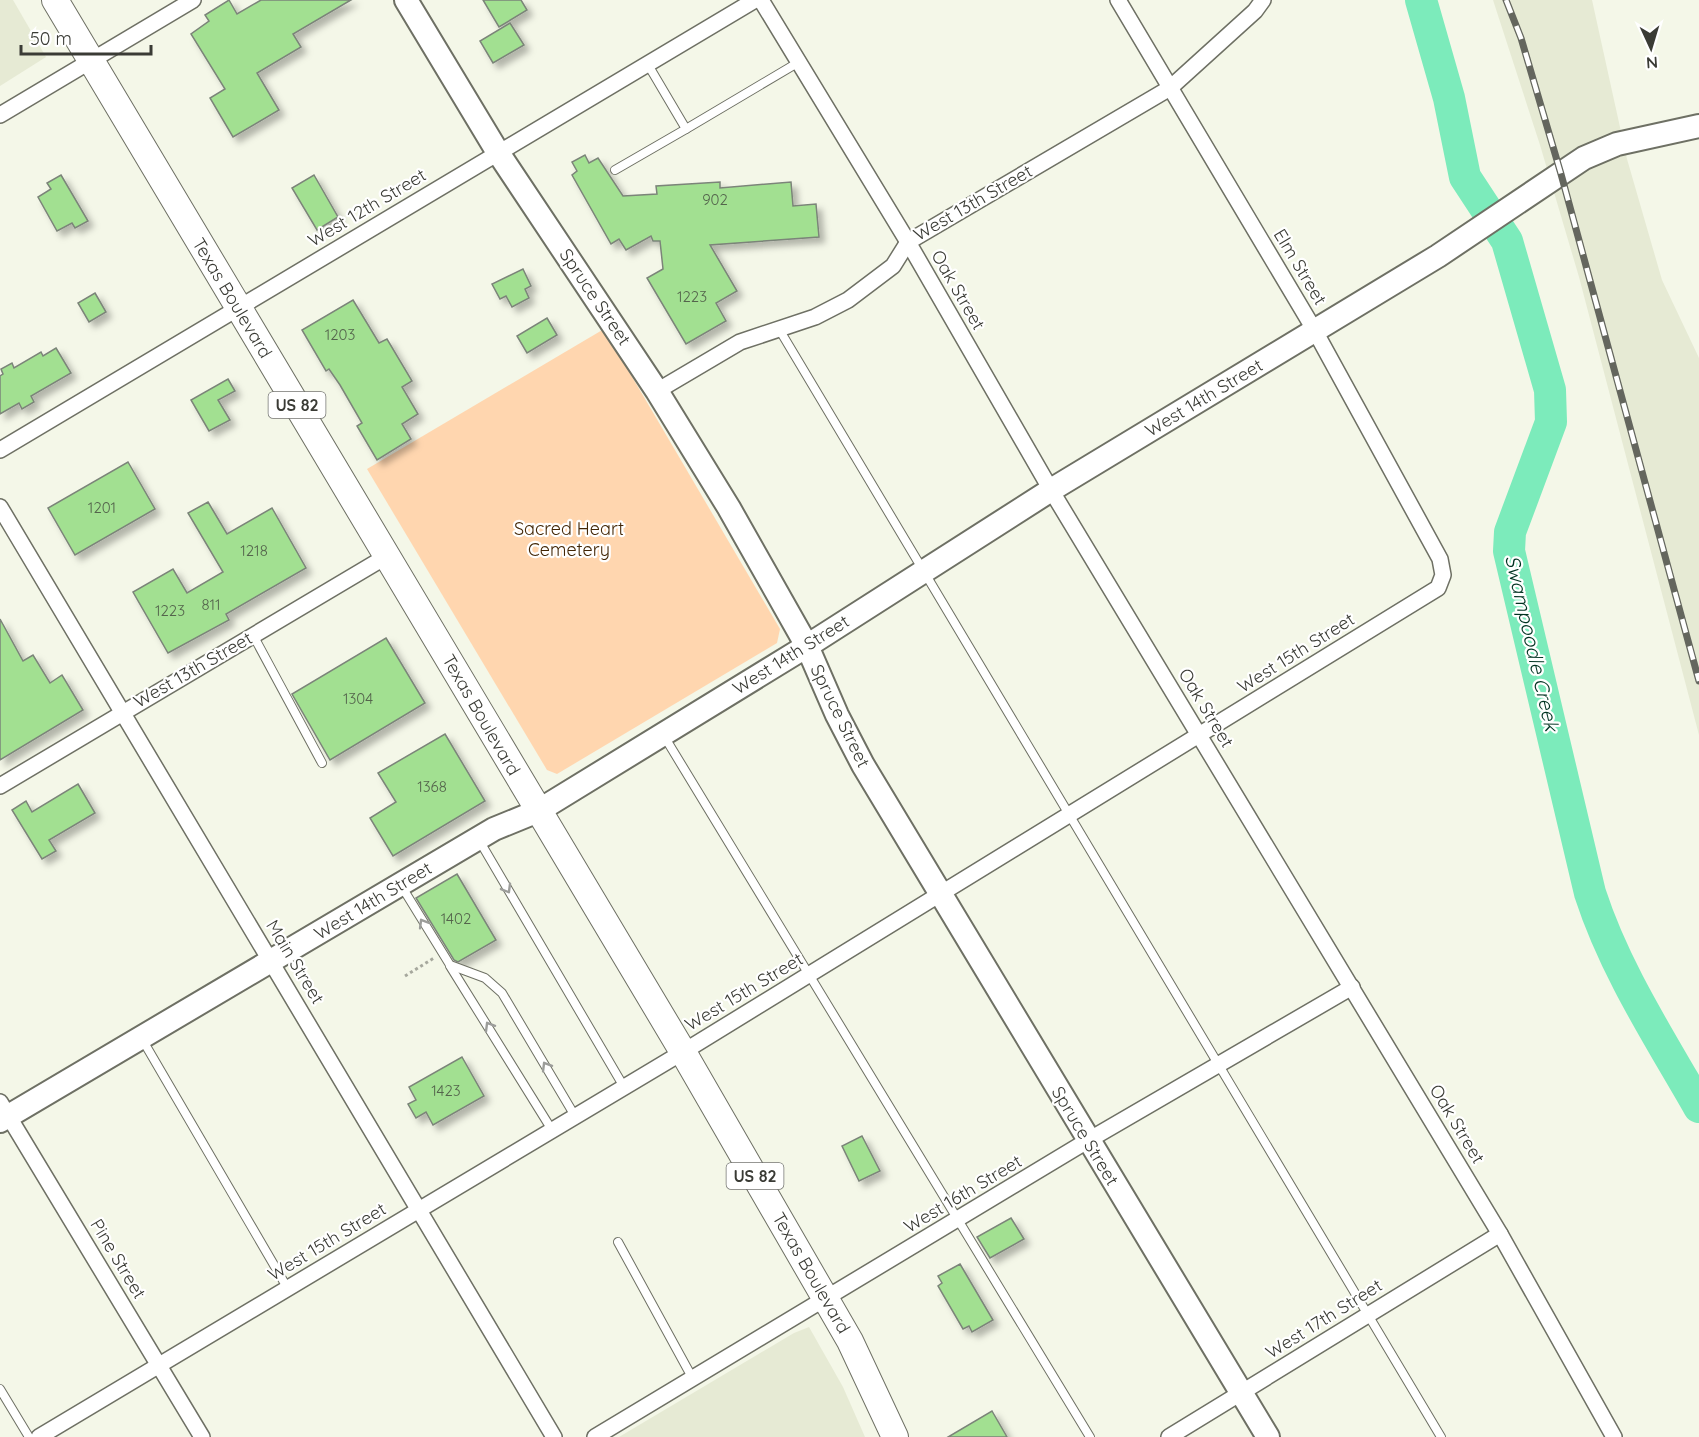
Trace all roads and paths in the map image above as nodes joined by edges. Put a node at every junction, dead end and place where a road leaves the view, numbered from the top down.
1 (55, 0) edge
2 (193, 0) edge
3 (406, 0) edge
4 (754, 0) edge
5 (761, 0) edge
6 (1118, 0) edge
7 (1263, 0) edge
8 (92, 62) junction
9 (799, 62) junction
10 (647, 63) junction
11 (1170, 88) junction
12 (0, 115) edge
13 (1699, 126) edge
14 (686, 129) junction
15 (497, 151) junction
16 (615, 170) dead end
17 (908, 242) junction
18 (238, 309) junction
19 (779, 329) junction
20 (1315, 331) junction
21 (657, 391) junction
22 (0, 450) edge
23 (1051, 490) junction
24 (0, 507) edge
25 (387, 556) junction
26 (1440, 559) joint
27 (924, 571) junction
28 (253, 635) junction
29 (807, 646) junction
30 (121, 712) junction
31 (663, 734) junction
32 (1200, 736) junction
33 (322, 763) dead end
34 (0, 786) edge
35 (538, 811) junction
36 (1070, 815) junction
37 (478, 838) junction
38 (400, 885) junction
39 (940, 894) junction
40 (442, 954) junction
41 (272, 961) junction
42 (450, 965) junction
43 (810, 974) junction
44 (405, 976) dead end
45 (1352, 987) junction
46 (141, 1037) junction
47 (683, 1052) junction
48 (1219, 1065) junction
49 (624, 1087) junction
50 (3, 1113) edge
51 (576, 1116) junction
52 (552, 1130) junction
53 (1088, 1141) junction
54 (418, 1209) junction
55 (957, 1221) junction
56 (1500, 1234) junction
57 (618, 1242) dead end
58 (288, 1288) junction
59 (827, 1299) junction
60 (1368, 1315) junction
61 (160, 1367) junction
62 (693, 1379) junction
63 (0, 1389) edge
64 (1242, 1393) junction
65 (29, 1437) edge
66 (39, 1437) edge
67 (202, 1437) edge
68 (554, 1437) edge
69 (595, 1437) edge
70 (895, 1437) edge
71 (1090, 1437) edge
72 (1168, 1437) edge
73 (1268, 1437) edge
74 (1441, 1437) edge
75 (1614, 1437) edge

1 - 8 main road, Texas Boulevard / US 82
2 - 8 street
3 - 15 street, Spruce Street
4 - 10 street, West 12th Street
5 - 9 street, Oak Street
6 - 11 street, Elm Street
7 - 11 street, West 13th Street
8 - 12 street
8 - 18 main road, Texas Boulevard / US 82
9 - 14 lane
9 - 17 street, Oak Street
10 - 14 lane
10 - 15 street, West 12th Street
11 - 17 street, West 13th Street
11 - 20 street, Elm Street
13 - 20 street, West 14th Street
14 - 16 lane
15 - 18 street, West 12th Street
15 - 21 street, Spruce Street
17 - 19 street, West 13th Street
17 - 23 street, Oak Street
18 - 22 street, West 12th Street
18 - 25 main road, Texas Boulevard / US 82
19 - 21 street, West 13th Street
19 - 27 lane
20 - 23 street, West 14th Street
20 - 26 street, Elm Street
21 - 29 street, Spruce Street
23 - 27 street, West 14th Street
23 - 32 street, Oak Street
24 - 30 street, Main Street
25 - 28 street, West 13th Street
25 - 35 main road, Texas Boulevard / US 82
26 - 32 street, West 15th Street
27 - 29 street, West 14th Street
27 - 36 lane
28 - 30 street, West 13th Street
28 - 33 lane
29 - 31 street, West 14th Street
29 - 39 street, Spruce Street
30 - 34 street, West 13th Street
30 - 41 street, Main Street
31 - 35 street, West 14th Street
31 - 43 lane
32 - 36 street, West 15th Street
32 - 45 street, Oak Street
35 - 37 street, West 14th Street
35 - 47 main road, Texas Boulevard / US 82
36 - 39 street, West 15th Street
36 - 48 lane
37 - 38 street, West 14th Street
37 -> 49 lane
40 -> 38 lane
38 - 41 street, West 14th Street
39 - 43 street, West 15th Street
39 - 53 street, Spruce Street
40 - 42 lane
40 - 44 path
41 - 46 street, West 14th Street
41 - 54 street, Main Street
51 -> 42 lane
52 -> 42 lane
43 - 47 street, West 15th Street
43 - 55 lane
45 - 48 street, West 16th Street
45 - 56 street, Oak Street
46 - 50 street, West 14th Street
46 - 58 lane
47 - 49 street, West 15th Street
47 - 59 main road, Texas Boulevard / US 82
48 - 53 street, West 16th Street
48 - 60 lane
49 - 51 street, West 15th Street
50 - 61 street, Pine Street
51 - 52 street, West 15th Street
52 - 54 street, West 15th Street
53 - 55 street, West 16th Street
53 - 64 street, Spruce Street
54 - 58 street, West 15th Street
54 - 68 street, Main Street
55 - 59 street, West 16th Street
55 - 71 lane
56 - 60 street, West 17th Street
56 - 75 street, Oak Street
57 - 62 lane
58 - 61 street, West 15th Street
59 - 62 street, West 16th Street
59 - 70 main road, Texas Boulevard / US 82
60 - 64 street, West 17th Street
60 - 74 lane
61 - 66 street, West 15th Street
61 - 67 street, Pine Street
62 - 69 street, West 16th Street
63 - 65 lane
64 - 72 street, West 17th Street
64 - 73 street, Spruce Street

